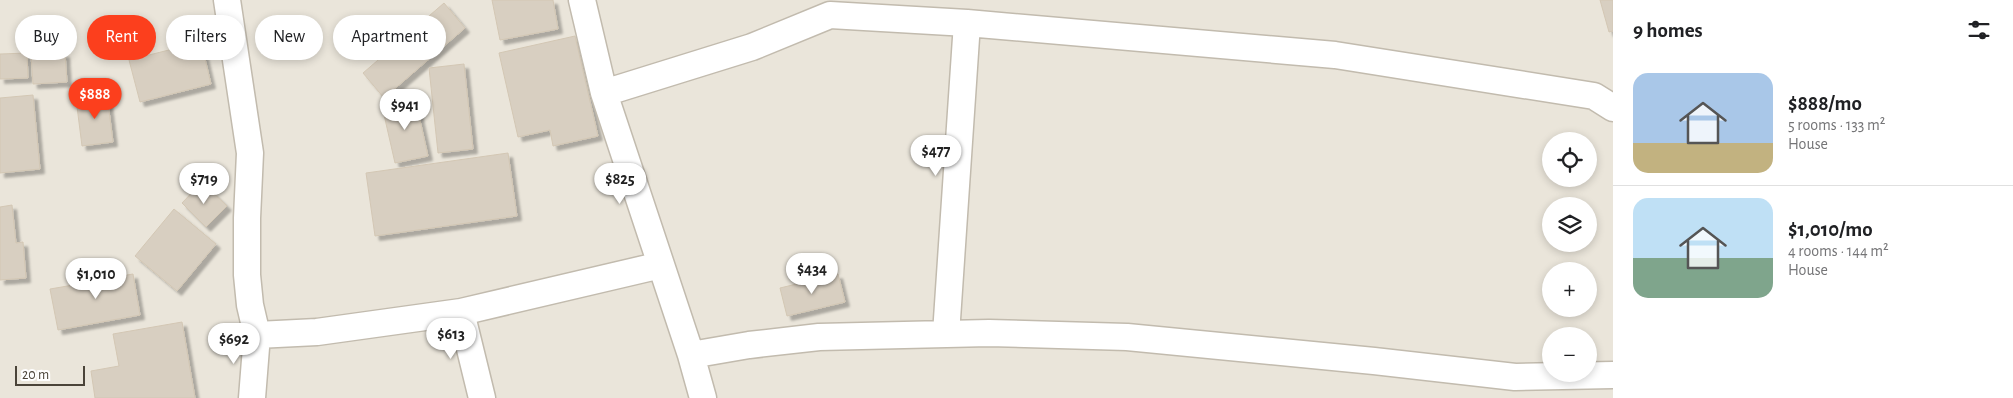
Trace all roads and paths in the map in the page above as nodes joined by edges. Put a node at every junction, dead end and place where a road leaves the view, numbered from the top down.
1 (227, 0) edge
2 (582, 0) edge
3 (967, 23) junction
4 (604, 93) junction
5 (1613, 108) edge
6 (661, 265) junction
7 (461, 312) junction
8 (946, 334) junction
9 (257, 335) junction
10 (691, 355) junction
11 (1613, 375) edge
12 (252, 398) edge
13 (482, 398) edge
14 (702, 398) edge

1 - 9 street
2 - 4 street
3 - 4 street
3 - 5 street
3 - 8 street
4 - 6 street
6 - 7 street
6 - 10 street
7 - 9 street
7 - 13 street
8 - 10 street
8 - 11 street
9 - 12 street
10 - 14 street

